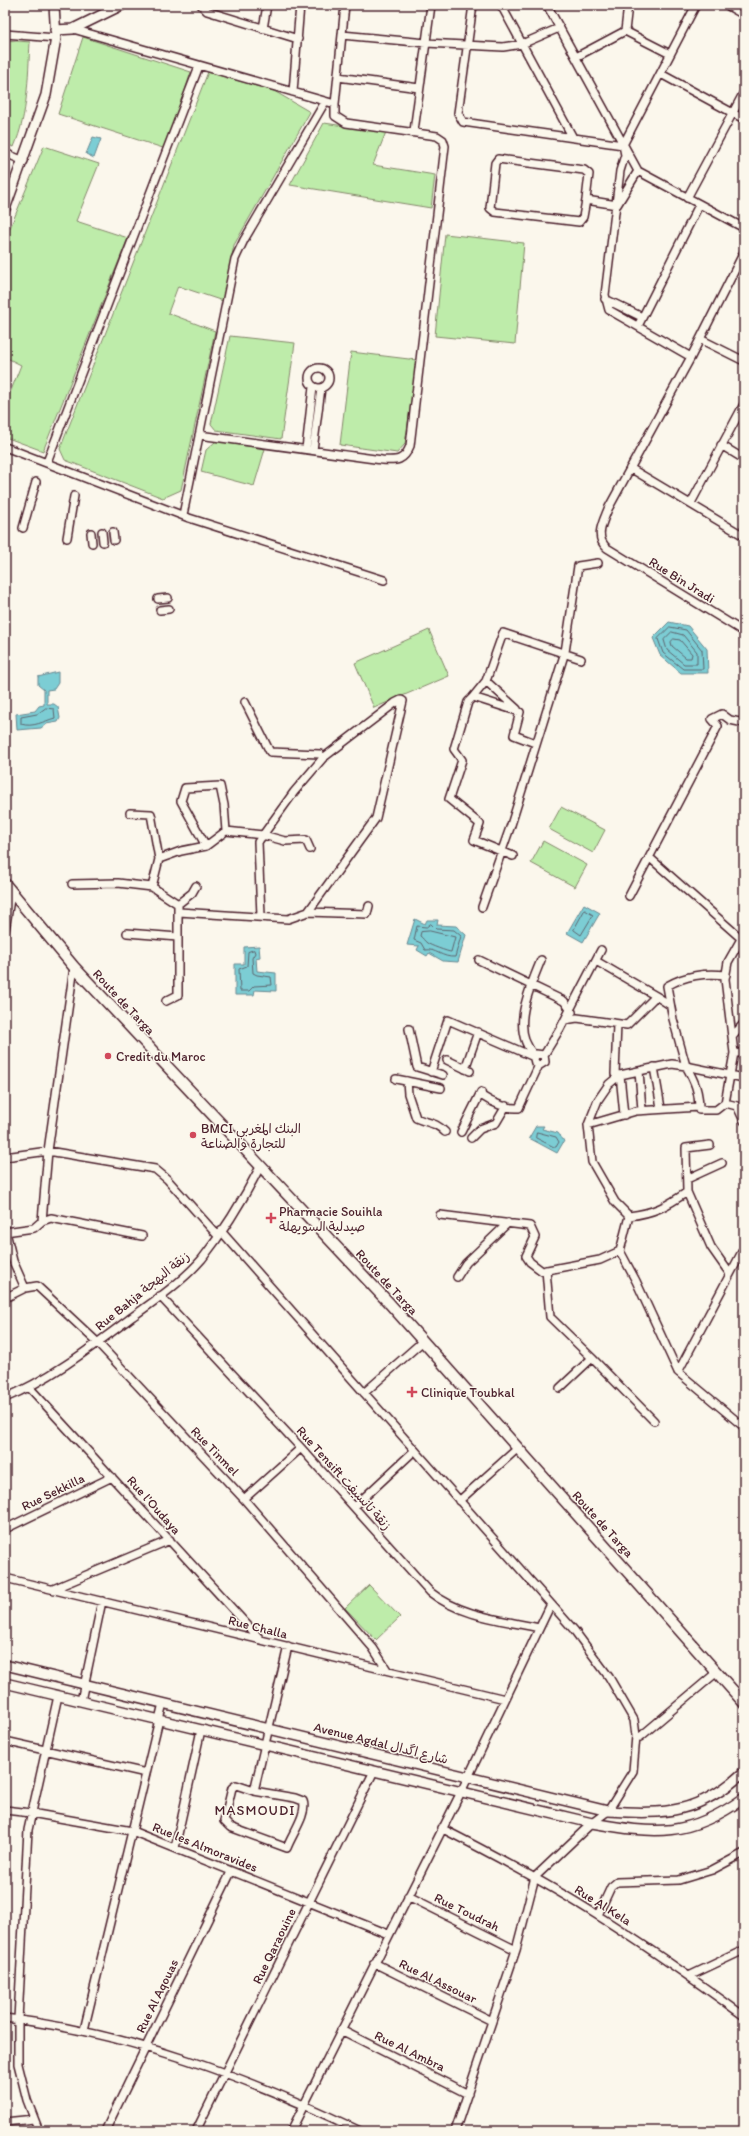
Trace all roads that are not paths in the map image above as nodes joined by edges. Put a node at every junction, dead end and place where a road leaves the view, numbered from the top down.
1 (54, 5) edge
2 (122, 5) edge
3 (201, 5) edge
4 (268, 5) edge
5 (300, 5) edge
6 (345, 5) edge
7 (431, 5) edge
8 (473, 5) edge
9 (501, 5) edge
10 (547, 5) edge
11 (628, 5) edge
12 (696, 5) edge
13 (726, 5) edge
14 (744, 15) edge
15 (263, 28) junction
16 (559, 28) junction
17 (73, 29) junction
18 (625, 30) junction
19 (5, 34) edge
20 (55, 34) junction
21 (342, 35) junction
22 (298, 39) junction
23 (426, 43) junction
24 (522, 44) junction
25 (466, 45) junction
26 (670, 54) junction
27 (576, 57) junction
28 (199, 66) junction
29 (661, 74) junction
30 (338, 77) junction
31 (420, 88) junction
32 (293, 92) junction
33 (744, 92) edge
34 (325, 102) junction
35 (335, 104) junction
36 (732, 113) junction
37 (744, 119) edge
38 (414, 132) junction
39 (572, 136) junction
40 (624, 145) junction
41 (5, 153) edge
42 (24, 161) junction
43 (638, 171) junction
44 (687, 198) junction
45 (586, 200) junction
46 (617, 204) junction
47 (699, 205) junction
48 (5, 209) edge
49 (744, 228) edge
50 (744, 252) edge
51 (605, 299) junction
52 (642, 317) junction
53 (638, 326) junction
54 (700, 339) junction
55 (691, 357) junction
56 (744, 361) edge
57 (313, 387) junction
58 (321, 388) junction
59 (744, 404) edge
60 (199, 434) junction
61 (721, 445) junction
62 (5, 447) edge
63 (309, 450) junction
64 (744, 459) edge
65 (46, 462) junction
66 (630, 468) junction
67 (36, 482) dead end
68 (74, 496) dead end
69 (691, 503) junction
70 (183, 515) junction
71 (23, 528) dead end
72 (102, 532) dead end
73 (113, 532) dead end
74 (91, 533) dead end
75 (744, 536) edge
76 (67, 538) dead end
77 (114, 540) dead end
78 (103, 542) dead end
79 (92, 543) dead end
80 (598, 563) dead end
81 (384, 580) dead end
82 (168, 598) dead end
83 (158, 599) dead end
84 (169, 609) dead end
85 (160, 610) dead end
86 (744, 632) edge
87 (565, 652) junction
88 (581, 659) dead end
89 (486, 682) junction
90 (473, 697) junction
91 (245, 702) dead end
92 (520, 712) junction
93 (744, 723) edge
94 (535, 743) junction
95 (323, 758) junction
96 (130, 813) dead end
97 (226, 832) junction
98 (263, 835) junction
99 (206, 846) junction
100 (310, 849) dead end
101 (502, 850) junction
102 (513, 856) dead end
103 (650, 858) junction
104 (159, 859) junction
105 (72, 884) dead end
106 (196, 886) dead end
107 (152, 887) junction
108 (8, 888) edge
109 (629, 896) dead end
110 (178, 904) junction
111 (369, 906) dead end
112 (482, 907) dead end
113 (179, 912) junction
114 (308, 912) junction
115 (261, 916) junction
116 (5, 931) edge
117 (128, 933) dead end
118 (178, 937) junction
119 (743, 940) edge
120 (601, 950) dead end
121 (479, 960) dead end
122 (541, 960) dead end
123 (596, 961) junction
124 (74, 967) junction
125 (726, 975) junction
126 (531, 986) junction
127 (656, 996) junction
128 (166, 1001) dead end
129 (670, 1005) junction
130 (570, 1010) junction
131 (577, 1018) junction
132 (565, 1020) junction
133 (744, 1023) edge
134 (617, 1024) junction
135 (409, 1029) dead end
136 (478, 1032) junction
137 (733, 1036) junction
138 (734, 1053) junction
139 (744, 1054) edge
140 (544, 1055) junction
141 (534, 1057) junction
142 (447, 1060) dead end
143 (538, 1065) junction
144 (686, 1066) junction
145 (654, 1067) junction
146 (639, 1071) junction
147 (432, 1072) junction
148 (442, 1075) dead end
149 (620, 1075) junction
150 (731, 1075) junction
151 (744, 1078) edge
152 (396, 1080) dead end
153 (407, 1081) junction
154 (441, 1088) dead end
155 (725, 1103) junction
156 (506, 1106) junction
157 (699, 1107) junction
158 (661, 1108) junction
159 (642, 1110) junction
160 (624, 1115) junction
161 (744, 1121) edge
162 (588, 1125) junction
163 (445, 1132) dead end
164 (461, 1132) dead end
165 (471, 1138) dead end
166 (710, 1146) dead end
167 (48, 1151) junction
168 (5, 1157) edge
169 (722, 1163) dead end
170 (260, 1167) junction
171 (687, 1179) junction
172 (687, 1192) junction
173 (440, 1215) dead end
174 (629, 1216) junction
175 (42, 1221) junction
176 (508, 1223) junction
177 (5, 1232) edge
178 (219, 1233) junction
179 (142, 1236) dead end
180 (744, 1248) edge
181 (620, 1251) junction
182 (546, 1270) junction
183 (730, 1274) junction
184 (457, 1277) dead end
185 (25, 1288) junction
186 (160, 1296) junction
187 (5, 1298) edge
188 (423, 1340) junction
189 (98, 1343) junction
190 (592, 1358) junction
191 (678, 1372) junction
192 (29, 1387) junction
193 (560, 1388) dead end
194 (364, 1393) junction
195 (5, 1398) edge
196 (654, 1421) dead end
197 (744, 1427) edge
198 (301, 1448) junction
199 (518, 1448) junction
200 (414, 1451) junction
201 (112, 1477) junction
202 (244, 1499) junction
203 (459, 1501) junction
204 (354, 1507) junction
205 (5, 1529) edge
206 (170, 1540) junction
207 (5, 1578) edge
208 (53, 1589) junction
209 (102, 1601) junction
210 (551, 1604) junction
211 (539, 1628) junction
212 (261, 1640) junction
213 (288, 1646) junction
214 (5, 1665) edge
215 (387, 1670) junction
216 (717, 1672) junction
217 (5, 1683) edge
218 (84, 1684) junction
219 (58, 1696) junction
220 (505, 1699) junction
221 (81, 1701) junction
222 (744, 1702) edge
223 (163, 1703) junction
224 (160, 1720) junction
225 (268, 1729) junction
226 (201, 1730) junction
227 (640, 1737) dead end
228 (5, 1741) edge
229 (265, 1745) junction
230 (45, 1751) junction
231 (374, 1771) junction
232 (744, 1772) edge
233 (146, 1773) junction
234 (467, 1777) junction
235 (254, 1791) junction
236 (461, 1792) junction
237 (744, 1798) edge
238 (5, 1810) edge
239 (608, 1811) junction
240 (31, 1813) junction
241 (592, 1823) junction
242 (441, 1828) junction
243 (132, 1831) junction
244 (175, 1848) junction
245 (744, 1854) edge
246 (231, 1872) junction
247 (535, 1877) junction
248 (408, 1896) junction
249 (309, 1902) junction
250 (598, 1915) junction
251 (388, 1934) junction
252 (516, 1950) junction
253 (744, 1950) edge
254 (374, 1963) junction
255 (689, 1976) junction
256 (744, 2016) edge
257 (5, 2018) edge
258 (18, 2019) junction
259 (492, 2021) junction
260 (84, 2030) junction
261 (341, 2030) junction
262 (146, 2046) junction
263 (224, 2074) junction
264 (468, 2094) junction
265 (304, 2104) junction
266 (34, 2119) junction
267 (5, 2122) edge
268 (39, 2131) edge
269 (105, 2131) edge
270 (196, 2131) edge
271 (290, 2131) edge
272 (360, 2131) edge
273 (455, 2131) edge

1 - 20 street
2 - 17 street
3 - 15 street
4 - 15 street
5 - 22 street
6 - 21 street
7 - 23 street
8 - 25 street
9 - 24 street
10 - 16 street
11 - 18 street
12 - 26 street
13 - 14 street
15 - 22 street
16 - 24 street
16 - 27 street
17 - 20 street
17 - 28 street
18 - 26 street
18 - 27 street
19 - 20 street
20 - 42 street
21 - 23 street
21 - 30 street
22 - 32 street
23 - 25 street
23 - 31 street
24 - 25 street
24 - 39 street
25 - 39 street
26 - 29 street
27 - 40 street
28 - 32 street
28 - 65 street
29 - 36 street
29 - 40 street
30 - 31 street
30 - 35 street
31 - 38 street
32 - 34 street
33 - 36 street
34 - 35 street
34 - 60 street
35 - 38 street
36 - 37 street
36 - 44 street
38 - 63 street
39 - 40 street
40 - 43 street
40 - 46 street
41 - 42 street
42 - 48 street
43 - 44 street
43 - 46 street
44 - 47 street
45 - 45 street
45 - 46 street
46 - 51 street
47 - 49 street
47 - 52 street
50 - 54 street
51 - 52 street
51 - 53 street
52 - 53 street
53 - 55 street
54 - 55 street
54 - 56 street
55 - 66 street
57 - 58 street
57 - 58 street
57 - 63 street
58 - 63 street
59 - 61 street
60 - 63 street
60 - 70 street
61 - 64 street
61 - 69 street
62 - 65 street
65 - 70 street
66 - 69 street
66 - 86 street, Rue Bin Jradi
67 - 71 street
68 - 76 street
69 - 75 street
70 - 81 street
72 - 78 street
73 - 77 street
74 - 79 street
80 - 87 street
82 - 83 street
84 - 85 street
87 - 88 street
87 - 89 street
87 - 94 street
89 - 90 street
89 - 92 street
90 - 92 street
90 - 101 street
91 - 95 street
92 - 94 street
93 - 103 street
94 - 101 street
95 - 98 street
95 - 114 street
96 - 104 street
97 - 98 street
97 - 99 street
97 - 99 street
98 - 100 street
98 - 115 street
99 - 104 street
101 - 102 street
101 - 112 street
103 - 109 street
103 - 119 street
104 - 107 street
105 - 107 street
106 - 110 street
107 - 110 street
108 - 116 street
108 - 124 main road, Route de Targa
110 - 113 street
111 - 114 street
113 - 115 street
113 - 118 street
114 - 115 street
117 - 118 street
118 - 128 street
119 - 125 street
120 - 123 street
121 - 126 street
122 - 126 street
123 - 127 street
123 - 130 street
124 - 167 street
124 - 170 main road, Route de Targa
125 - 129 street
125 - 137 street
126 - 130 street
126 - 141 street
127 - 129 street
127 - 134 street
129 - 144 street
130 - 131 street
130 - 132 street
131 - 132 street
131 - 134 street
132 - 140 street
133 - 137 street
134 - 149 street
135 - 147 street
136 - 141 street
136 - 142 street
136 - 147 street
137 - 138 street
138 - 139 street
138 - 150 street
140 - 141 street
140 - 143 street
141 - 143 street
143 - 156 street
144 - 145 street
144 - 150 street
144 - 157 street
145 - 146 street
145 - 158 street
146 - 149 street
146 - 159 street
147 - 148 street
149 - 160 street
149 - 162 street
150 - 151 street
150 - 155 street
152 - 153 street
153 - 154 street
153 - 163 street
155 - 157 street
155 - 161 street
156 - 164 street
156 - 165 street
157 - 158 street
158 - 159 street
159 - 160 street
160 - 162 street
162 - 174 street
166 - 171 street
167 - 168 street
167 - 175 street
167 - 178 street
169 - 171 street
170 - 178 street, Rue Bahja زنقة البهجة
170 - 188 main road, Route de Targa
171 - 172 street
172 - 174 street
172 - 183 street
173 - 176 street
174 - 181 street
175 - 177 street
175 - 179 street
176 - 182 street
176 - 184 street
177 - 185 street
178 - 186 street, Rue Bahja زنقة البهجة
178 - 194 street
180 - 183 street
181 - 182 street
181 - 191 street
182 - 190 street
183 - 191 street
185 - 187 street
185 - 189 street, Rue Tinmel
186 - 189 street, Rue Bahja زنقة البهجة
186 - 198 street, Rue Tensift زنقة تانسيفت
188 - 194 street
188 - 199 main road, Route de Targa
189 - 192 street, Rue Bahja زنقة البهجة
189 - 202 street, Rue Tinmel
190 - 193 street
190 - 196 street
191 - 197 street
192 - 195 street, Rue Bahja زنقة البهجة
192 - 201 street, Rue l'Oudaya
194 - 200 street
198 - 202 street
198 - 204 street, Rue Tensift زنقة تانسيفت
199 - 203 street
199 - 216 main road, Route de Targa
200 - 203 street
200 - 204 street
201 - 205 street, Rue Sekkilla
201 - 206 street, Rue l'Oudaya
202 - 215 street, Rue Tinmel
203 - 210 street
204 - 211 street, Rue Tensift زنقة تانسيفت
206 - 208 street
206 - 212 street, Rue l'Oudaya
207 - 208 street, Rue Challa
208 - 209 street, Rue Challa
209 - 212 street, Rue Challa
209 - 218 street
210 - 211 street
210 - 239 street
211 - 220 street
212 - 213 street, Rue Challa
213 - 215 street, Rue Challa
213 - 225 street
214 - 218 street, Avenue Agdal شارع اگدال
215 - 220 street, Rue Challa
216 - 222 main road, Route de Targa
216 - 227 street
217 - 219 street
218 - 221 street
218 - 223 street, Avenue Agdal شارع اگدال
219 - 221 street
219 - 230 street
220 - 234 street
221 - 224 street
223 - 224 street
223 - 225 street, Avenue Agdal شارع اگدال
224 - 226 street
224 - 233 street
225 - 229 street
225 - 234 street, Avenue Agdal شارع اگدال
226 - 229 street
226 - 244 street
228 - 230 street
229 - 231 street
229 - 235 street
230 - 233 street
230 - 240 street
231 - 236 street
231 - 249 street, Rue Qaraouine
232 - 239 street, Avenue Agdal شارع اگدال
233 - 243 street
234 - 236 street
234 - 239 street, Avenue Agdal شارع اگدال
235 - 235 street
236 - 241 street
236 - 242 street
237 - 241 street
238 - 240 street, Rue les Almoravides
239 - 241 street
240 - 243 street, Rue les Almoravides
240 - 258 street
241 - 247 street
242 - 247 street, Rue Al Kela
242 - 248 street
243 - 244 street, Rue les Almoravides
243 - 260 street
244 - 246 street, Rue les Almoravides
245 - 250 street
246 - 249 street, Rue les Almoravides
246 - 262 street, Rue Al Aqouas
247 - 250 street, Rue Al Kela
247 - 252 street
248 - 251 street
248 - 252 street, Rue Toudrah
249 - 251 street, Rue les Almoravides
249 - 263 street, Rue Qaraouine
250 - 255 street, Rue Al Kela
251 - 254 street
252 - 259 street
253 - 255 street
254 - 259 street, Rue Al Assouar
254 - 261 street
255 - 256 street, Rue Al Kela
257 - 258 street
258 - 260 street
258 - 266 street
259 - 264 street
260 - 262 street
261 - 264 street, Rue Al Ambra
261 - 265 street
262 - 263 street
262 - 269 street, Rue Al Aqouas
263 - 265 street
263 - 270 street, Rue Qaraouine
264 - 273 street
265 - 271 street
265 - 272 street
266 - 267 street
266 - 268 street

